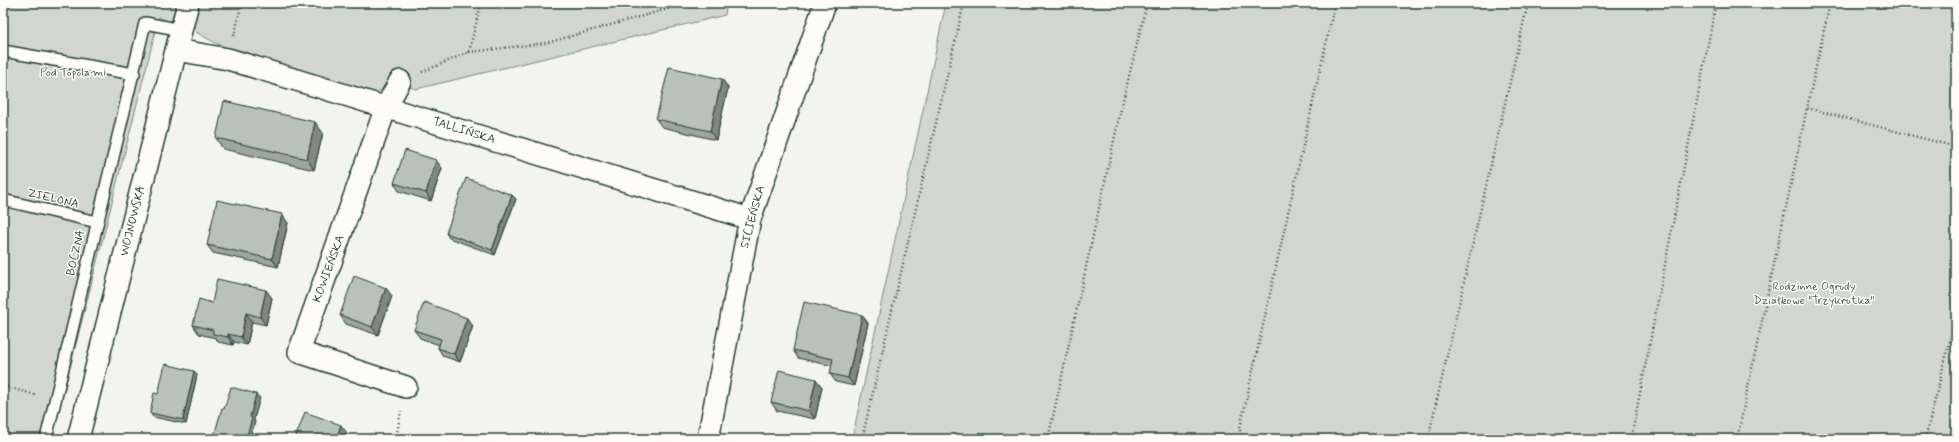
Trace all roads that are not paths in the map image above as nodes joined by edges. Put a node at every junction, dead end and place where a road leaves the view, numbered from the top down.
1 (188, 3) edge
2 (825, 3) edge
3 (182, 30) junction
4 (176, 50) junction
5 (3, 51) edge
6 (134, 74) junction
7 (400, 81) road end
8 (386, 107) junction
9 (3, 200) edge
10 (750, 219) junction
11 (97, 222) junction
12 (406, 387) dead end
13 (46, 439) edge
14 (78, 439) edge
15 (708, 439) edge

1 - 3 street, WOJNOWSKA
2 - 10 street, SICIEŃSKA
3 - 4 street, WOJNOWSKA
3 - 6 lane, BOCZNA
4 - 8 street, TALLIŃSKA
4 - 14 street, WOJNOWSKA
5 - 6 lane
6 - 11 lane, BOCZNA
7 - 8 street, KOWIEŃSKA
8 - 10 street, TALLIŃSKA
8 - 12 street, KOWIEŃSKA
9 - 11 lane, ZIELONA
10 - 15 street, SICIEŃSKA
11 - 13 lane, BOCZNA

